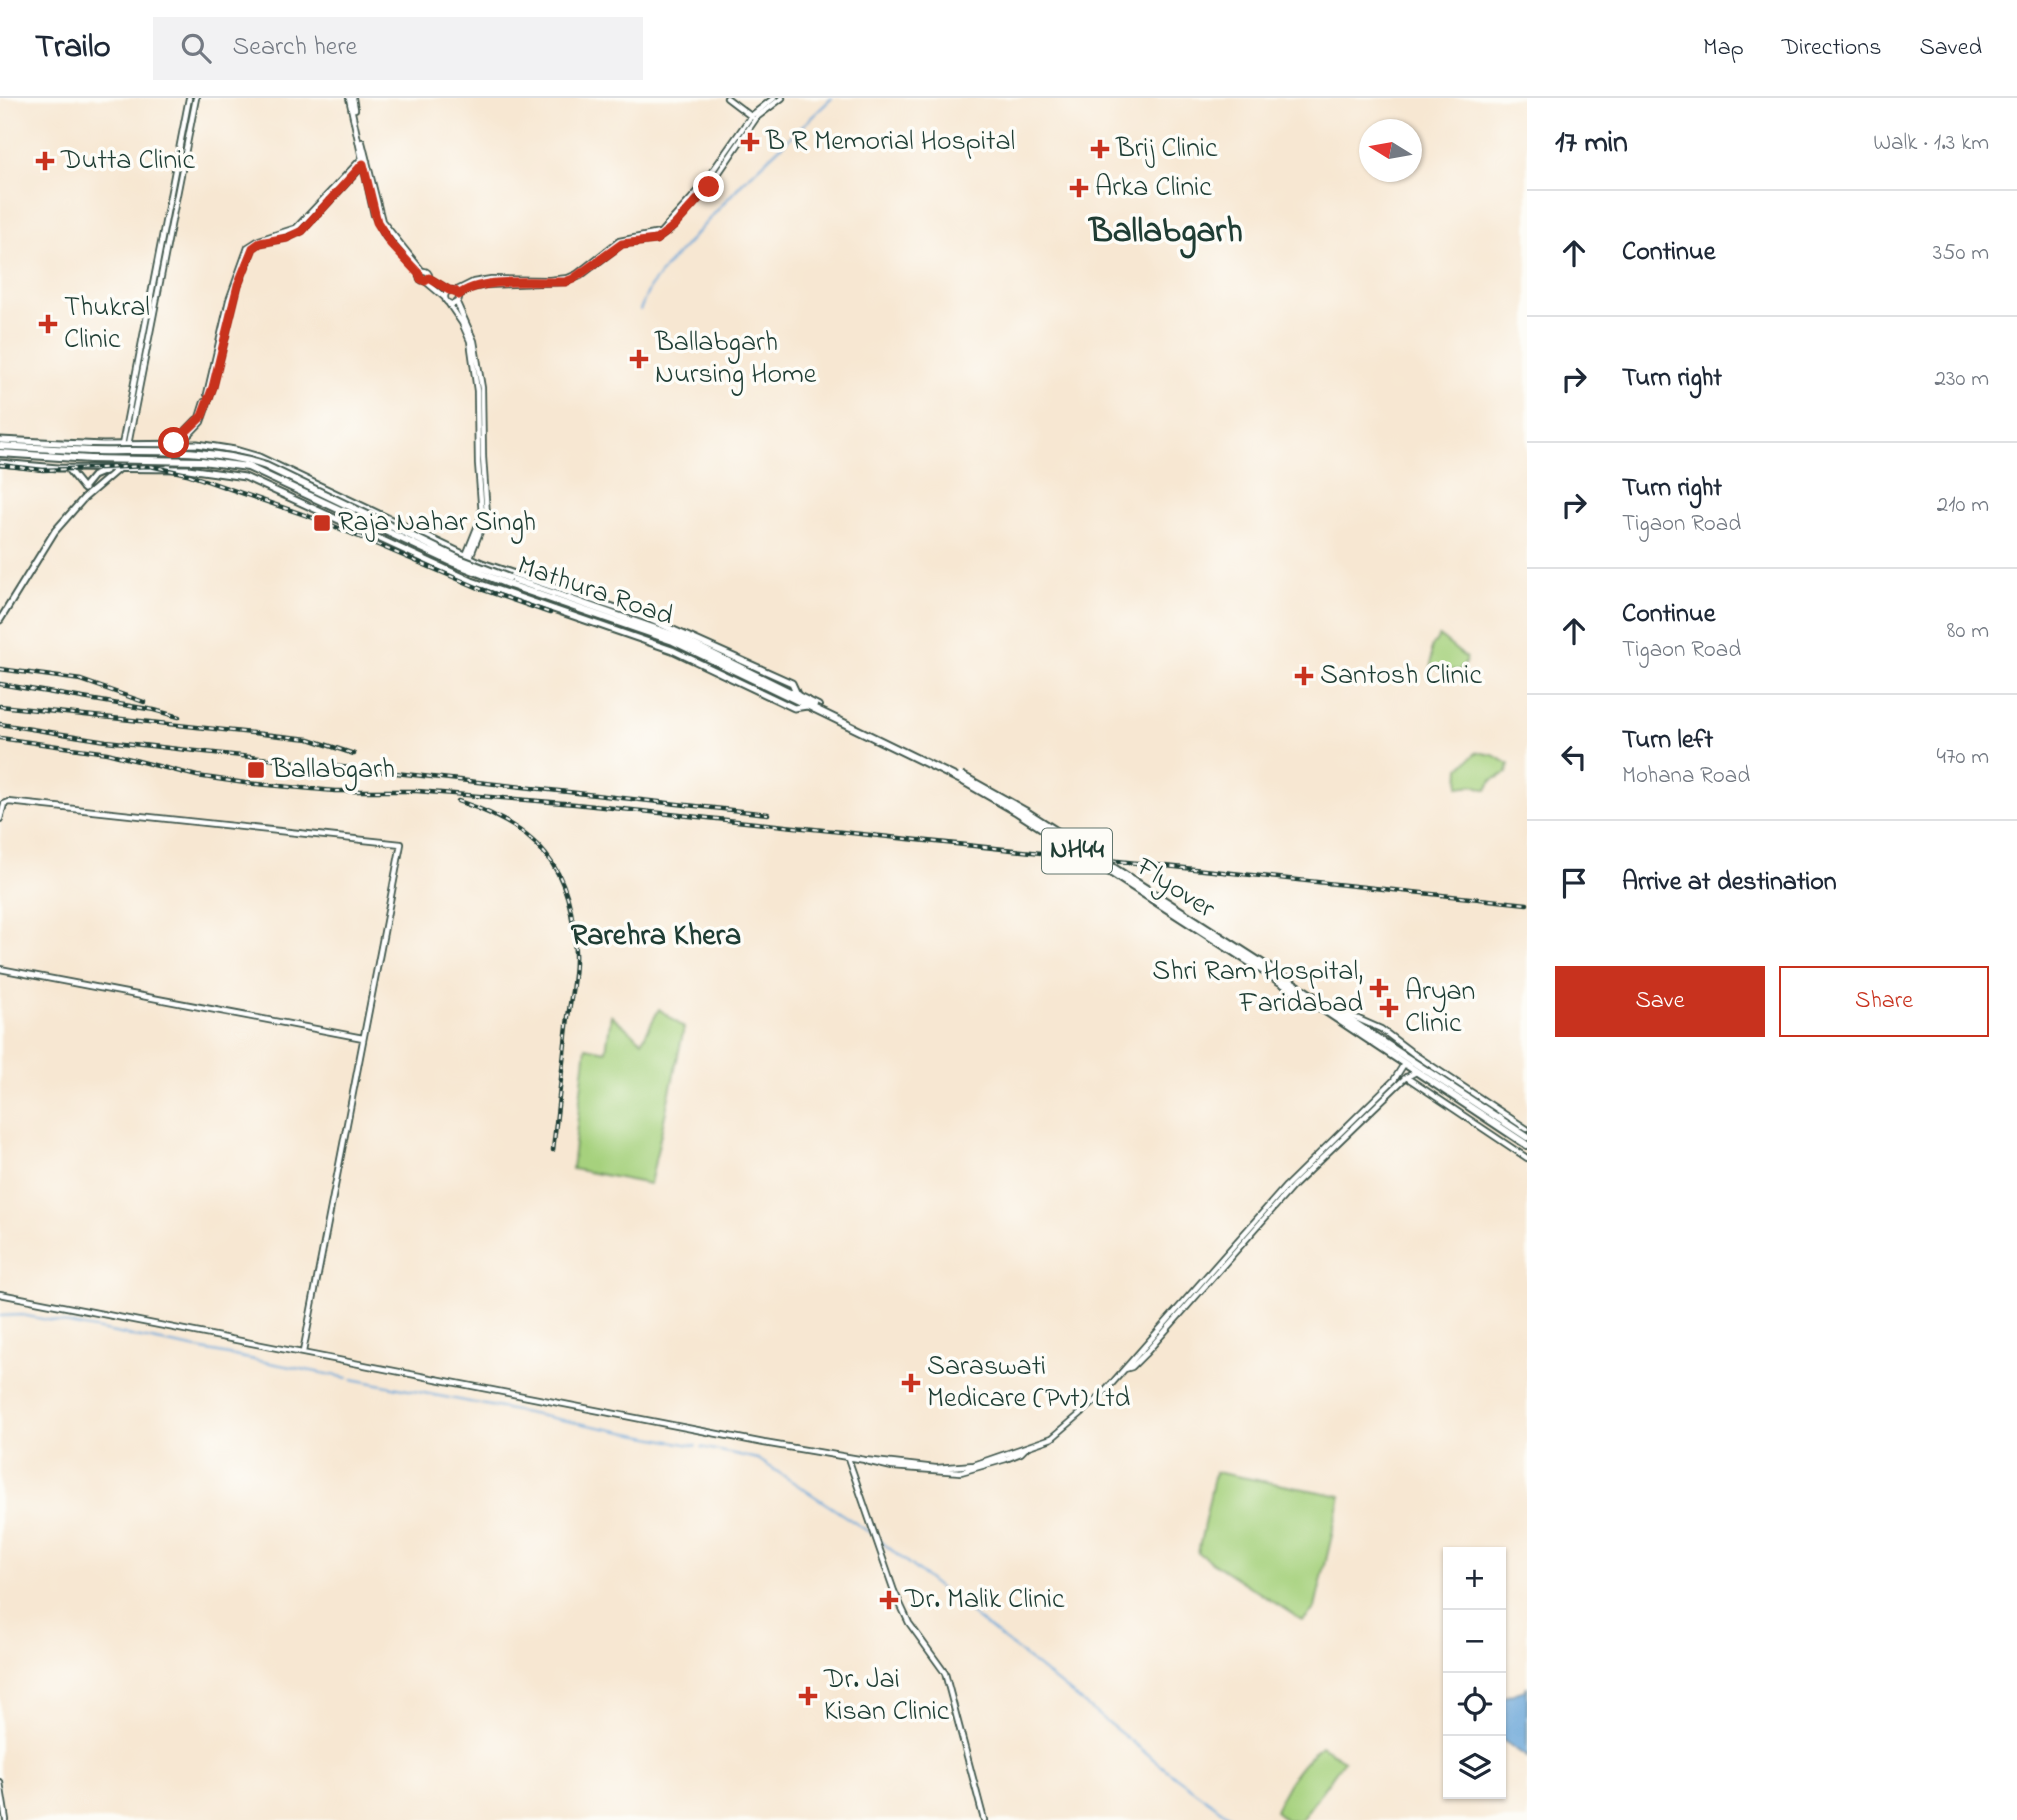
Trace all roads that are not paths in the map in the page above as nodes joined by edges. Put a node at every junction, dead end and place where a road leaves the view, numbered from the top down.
1 (189, 98) edge
2 (196, 98) edge
3 (351, 98) edge
4 (727, 98) edge
5 (774, 98) edge
6 (782, 98) edge
7 (753, 118) junction
8 (364, 161) junction
9 (427, 279) junction
10 (454, 292) junction
11 (444, 297) junction
12 (457, 303) junction
13 (449, 304) junction
14 (481, 404) junction
15 (0, 440) edge
16 (177, 443) junction
17 (145, 444) junction
18 (100, 445) junction
19 (125, 445) junction
20 (0, 446) edge
21 (0, 453) edge
22 (90, 455) junction
23 (0, 463) edge
24 (67, 468) junction
25 (99, 469) junction
26 (145, 469) junction
27 (170, 469) junction
28 (115, 470) junction
29 (83, 488) junction
30 (86, 497) junction
31 (468, 556) junction
32 (649, 619) junction
33 (0, 620) edge
34 (648, 629) junction
35 (688, 638) junction
36 (643, 640) junction
37 (806, 699) joint
38 (814, 707) junction
39 (0, 819) edge
40 (0, 969) edge
41 (1329, 1009) junction
42 (363, 1038) junction
43 (1402, 1063) junction
44 (1416, 1072) junction
45 (1406, 1077) junction
46 (1394, 1085) junction
47 (1527, 1129) edge
48 (1527, 1137) edge
49 (1527, 1145) edge
50 (1527, 1158) edge
51 (0, 1294) edge
52 (303, 1352) junction
53 (848, 1458) junction
54 (0, 1782) edge
55 (6, 1820) edge
56 (984, 1820) edge

1 - 19 street
2 - 19 street
3 - 8 street
4 - 7 street
5 - 7 street
6 - 7 street
7 - 10 street
8 - 9 street
8 - 16 street
9 - 10 street
9 - 11 street
10 - 11 street
10 - 12 street
11 - 13 street
12 - 13 street
12 - 14 street
13 - 14 street
14 - 31 street
15 - 18 main road
16 - 17 main road
16 - 27 street
16 - 31 main road
17 - 19 main road
17 - 26 main road
18 - 19 main road
18 - 25 main road
19 - 28 main road
20 - 22 highway, Mathura Road / NH44
21 - 22 highway, Mathura Road / NH44
22 - 34 highway, Mathura Road / NH44, bridge
23 - 24 main road
24 - 25 main road
24 - 29 main road
25 - 28 main road
26 - 27 main road
26 - 28 main road
27 - 36 main road
28 - 29 main road
28 - 30 main road
29 - 30 main road
30 - 33 main road
31 - 32 main road
32 - 34 highway
32 - 35 main road
34 - 35 highway, Mathura Road / NH44
34 - 36 highway
34 - 38 highway, Mathura Road / NH44
35 - 37 highway, Mathura Road / NH44
36 - 38 main road
37 - 38 highway, Flyover / NH44
38 - 41 highway, Flyover / NH44, bridge
39 - 42 street
40 - 42 street
41 - 43 highway, Flyover / NH44
41 - 47 street
41 - 48 highway, NH44
42 - 52 street
43 - 44 highway, NH44
43 - 46 street
44 - 45 street
44 - 49 highway, NH44
45 - 46 street
45 - 50 street
46 - 53 street
51 - 52 street
52 - 53 street
53 - 56 street
54 - 55 street

